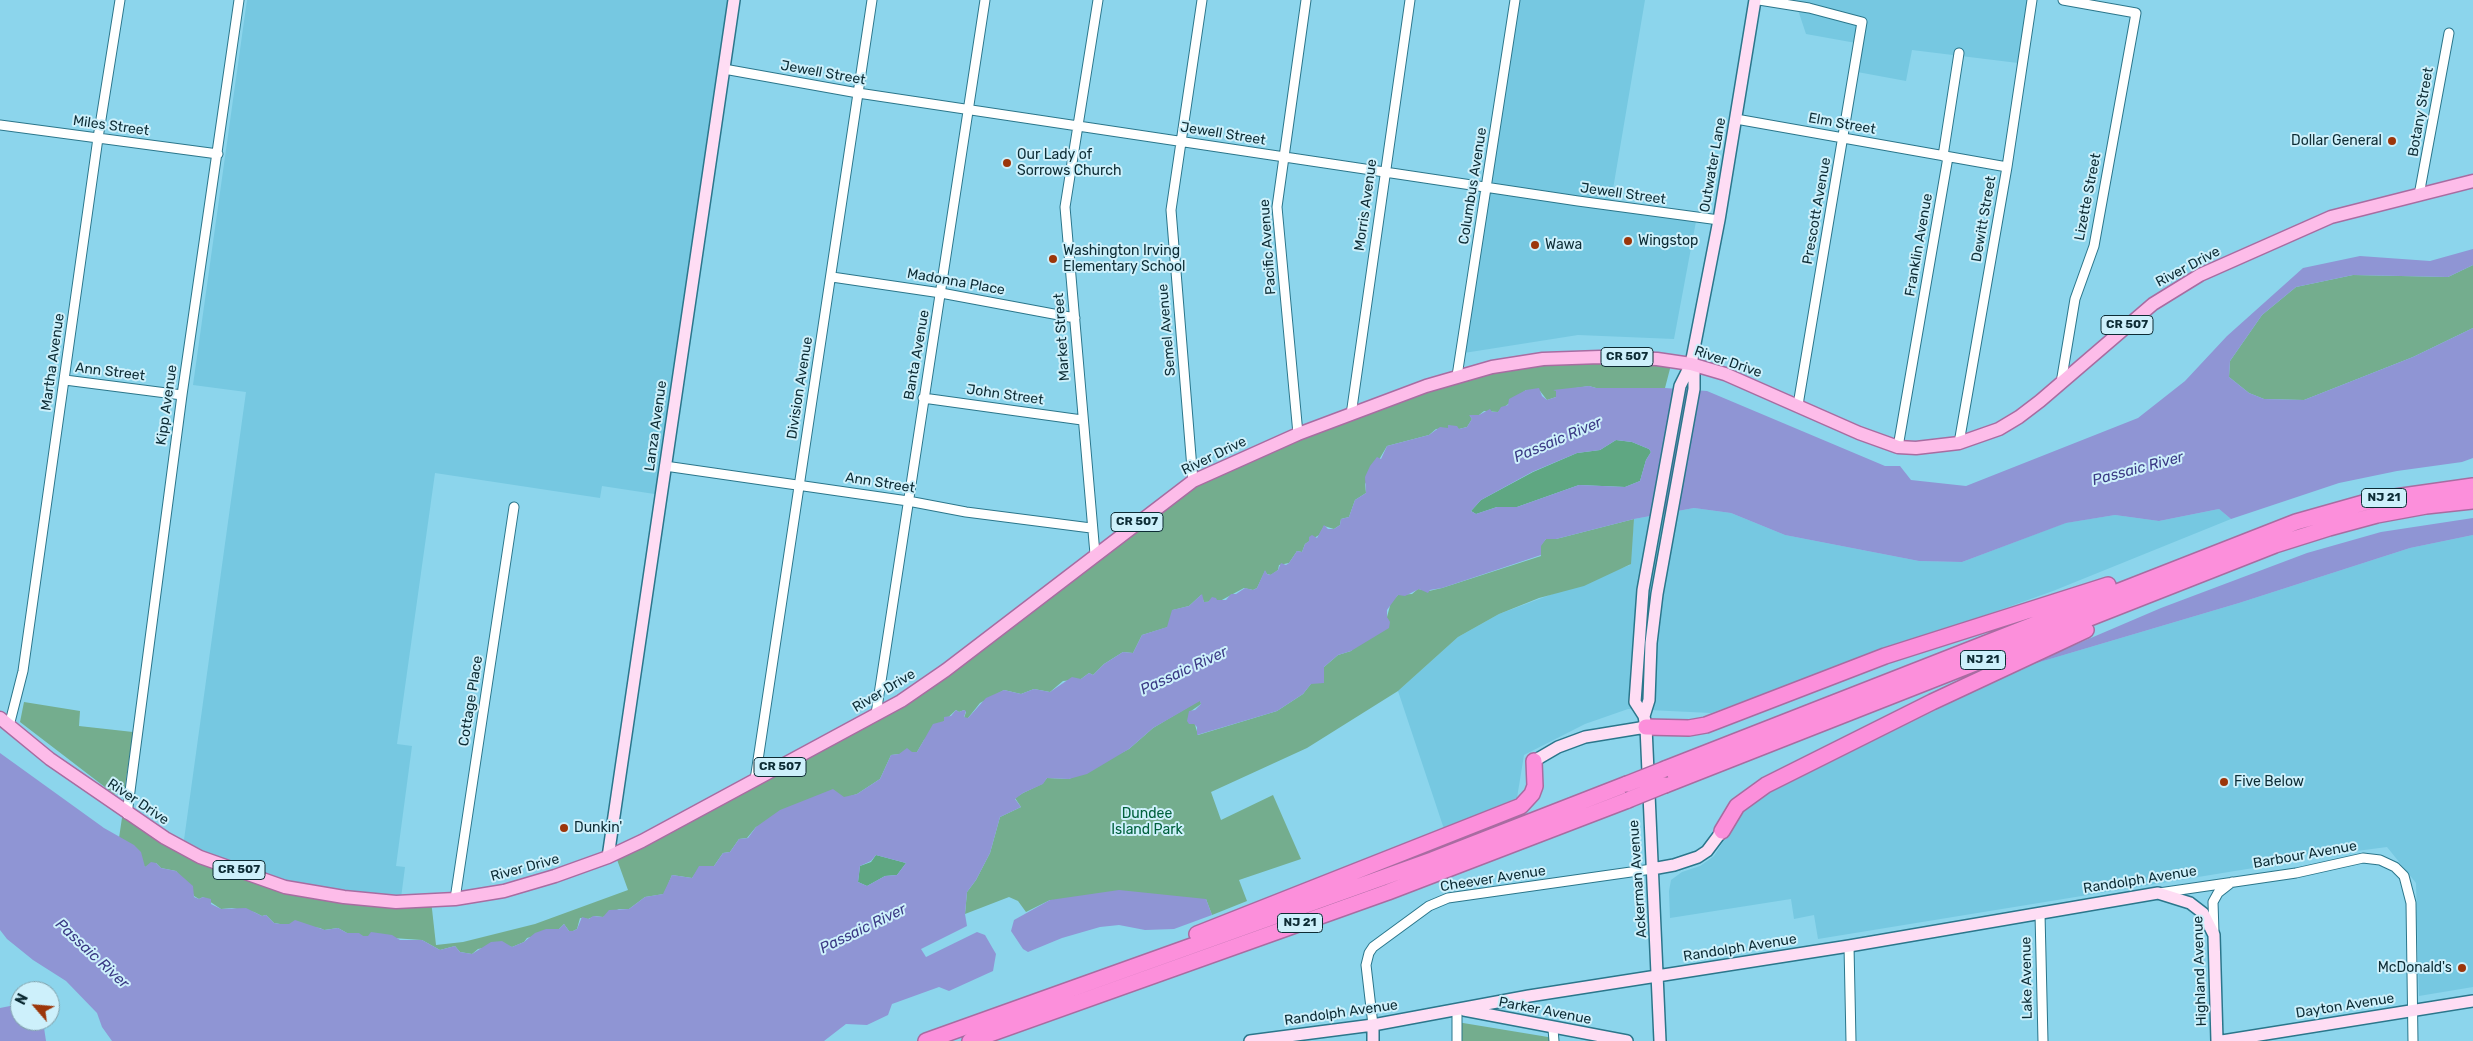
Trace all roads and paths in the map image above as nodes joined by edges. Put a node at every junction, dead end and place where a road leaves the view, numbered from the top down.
1 (120, 0) edge
2 (239, 0) edge
3 (734, 0) edge
4 (872, 0) edge
5 (984, 0) edge
6 (1098, 0) edge
7 (1202, 0) edge
8 (1306, 0) edge
9 (1410, 0) edge
10 (1514, 0) edge
11 (1755, 0) edge
12 (1759, 0) edge
13 (2032, 0) edge
14 (2063, 0) edge
15 (2449, 33) dead end
16 (1959, 53) dead end
17 (724, 68) junction
18 (858, 93) junction
19 (968, 109) junction
20 (1736, 120) junction
21 (0, 125) edge
22 (1078, 126) junction
23 (98, 138) junction
24 (1844, 139) junction
25 (1181, 142) junction
26 (218, 154) junction
27 (1283, 157) junction
28 (1946, 157) junction
29 (2007, 167) junction
30 (1384, 173) junction
31 (2473, 181) edge
32 (1487, 188) junction
33 (2419, 195) junction
34 (1719, 220) junction
35 (832, 277) junction
36 (941, 293) junction
37 (1075, 318) junction
38 (1691, 364) junction
39 (1457, 376) junction
40 (65, 380) junction
41 (2061, 383) junction
42 (182, 395) junction
43 (923, 398) junction
44 (1798, 405) junction
45 (1351, 415) junction
46 (1082, 420) junction
47 (1298, 434) junction
48 (1959, 443) junction
49 (1898, 446) junction
50 (666, 466) junction
51 (1193, 481) junction
52 (799, 485) junction
53 (2473, 486) edge
54 (908, 501) junction
55 (2473, 501) edge
56 (514, 507) dead end
57 (1091, 528) junction
58 (2299, 529) junction
59 (1649, 548) joint
60 (1664, 551) joint
61 (1095, 554) junction
62 (876, 714) junction
63 (1645, 721) junction
64 (5, 722) edge
65 (1534, 761) joint
66 (755, 780) junction
67 (127, 814) junction
68 (1722, 831) joint
69 (608, 857) junction
70 (1652, 869) junction
71 (2235, 880) junction
72 (2158, 893) junction
73 (455, 899) junction
74 (2040, 914) junction
75 (2214, 934) junction
76 (1849, 946) junction
77 (1658, 976) junction
78 (2473, 1001) edge
79 (1022, 1006) junction
80 (1457, 1009) junction
81 (2412, 1011) junction
82 (1373, 1026) junction
83 (1554, 1028) junction
84 (1269, 1040) edge
85 (926, 1041) edge
86 (970, 1041) edge
87 (1250, 1041) edge
88 (1373, 1041) edge
89 (1457, 1041) edge
90 (1554, 1041) edge
91 (1627, 1041) edge
92 (1660, 1041) edge
93 (1851, 1041) edge
94 (2043, 1041) edge
95 (2217, 1041) edge
96 (2222, 1041) edge
97 (2413, 1041) edge

1 - 23 street, Martha Avenue
2 - 26 street, Kipp Avenue
3 - 17 street, Lanza Avenue
4 - 18 street, Division Avenue
5 - 19 street, Banta Avenue
6 - 22 street, Market Street
7 - 25 street, Semel Avenue
8 - 27 street, Pacific Avenue
9 - 30 street, Morris Avenue
10 - 32 street, Columbus Avenue
11 - 20 street, Outwater Lane
12 - 24 street, Prescott Avenue
13 - 29 street, Dewitt Street
14 - 41 street, Lizette Street
15 - 33 street, Botany Street
16 - 28 street, Franklin Avenue
17 - 18 street, Jewell Street
17 - 50 street, Lanza Avenue
18 - 19 street, Jewell Street
18 - 35 street, Division Avenue
19 - 22 street, Jewell Street
19 - 36 street, Banta Avenue
20 - 24 street, Elm Street
20 - 34 street, Outwater Lane
21 - 23 street, Miles Street
22 - 25 street, Jewell Street
22 - 37 street, Market Street
23 - 26 street, Miles Street
23 - 40 street, Martha Avenue
24 - 28 street, Elm Street
24 - 44 street, Prescott Avenue
25 - 27 street, Jewell Street
25 - 51 street, Semel Avenue
26 - 42 street, Kipp Avenue
27 - 30 street, Jewell Street
27 - 47 street, Pacific Avenue
28 - 29 street, Elm Street
28 - 49 street, Franklin Avenue
29 - 48 street, Dewitt Street
30 - 32 street, Jewell Street
30 - 45 street, Morris Avenue
31 - 33 main road, River Drive / CR 507
32 - 34 street, Jewell Street
32 - 39 street, Columbus Avenue
33 - 41 main road, River Drive / CR 507
34 - 38 street, Outwater Lane
35 - 36 street, Madonna Place
35 - 52 street, Division Avenue
36 - 37 street, Madonna Place
36 - 43 street, Banta Avenue
37 - 46 street, Market Street
38 - 39 main road, River Drive / CR 507
38 - 44 main road, River Drive / CR 507
38 - 59 street, Outwater Lane
38 - 60 street, Outwater Lane
39 - 45 main road, River Drive / CR 507
40 - 42 street, Ann Street
40 - 64 street, Martha Avenue
41 - 48 main road, River Drive / CR 507
42 - 67 street, Kipp Avenue
43 - 46 street, John Street
43 - 54 street, Banta Avenue
44 - 49 main road, River Drive / CR 507
45 - 47 main road, River Drive / CR 507
46 - 57 street, Market Street
47 - 51 main road, River Drive / CR 507
48 - 49 main road, River Drive / CR 507
50 - 52 street, Ann Street
50 - 69 street, Lanza Avenue
51 - 61 main road, River Drive / CR 507
52 - 54 street, Ann Street
52 - 66 street, Division Avenue
53 - 58 highway, NJ 21
54 - 57 street, Ann Street
54 - 62 street, Banta Avenue
55 - 58 highway, NJ 21
56 - 73 street, Cottage Place
57 - 61 street, Market Street
58 - 63 highway
58 - 68 highway
58 - 79 highway, NJ 21, bridge
58 - 86 highway, NJ 21, bridge
59 - 63 street, Ackerman Avenue
60 - 63 street, Ackerman Avenue
61 - 62 main road, River Drive / CR 507
62 - 66 main road, River Drive / CR 507
63 - 65 street
63 - 70 street, Ackerman Avenue
64 - 67 main road, River Drive / CR 507
65 - 79 highway
66 - 69 main road, River Drive / CR 507
67 - 73 main road, River Drive / CR 507
68 - 70 street
69 - 73 main road, River Drive / CR 507
70 - 77 street, Ackerman Avenue
70 - 82 street, Cheever Avenue
71 - 72 street, Randolph Avenue
71 - 75 street, Highland Avenue
71 - 81 street, Barbour Avenue
72 - 74 street, Randolph Avenue
72 - 75 street
74 - 76 street, Randolph Avenue
74 - 94 street, Lake Avenue
75 - 95 street, Highland Avenue
76 - 77 street, Randolph Avenue
76 - 93 street
77 - 80 street, Randolph Avenue
77 - 92 street, Ackerman Avenue
78 - 81 street, Dayton Avenue
79 - 85 highway, NJ 21
80 - 82 street, Randolph Avenue
80 - 83 street, Parker Avenue
80 - 89 street
81 - 96 street, Dayton Avenue
81 - 97 street
82 - 84 street, Randolph Avenue
82 - 88 street
83 - 90 street
83 - 91 street, Parker Avenue
84 - 87 street, Randolph Avenue

